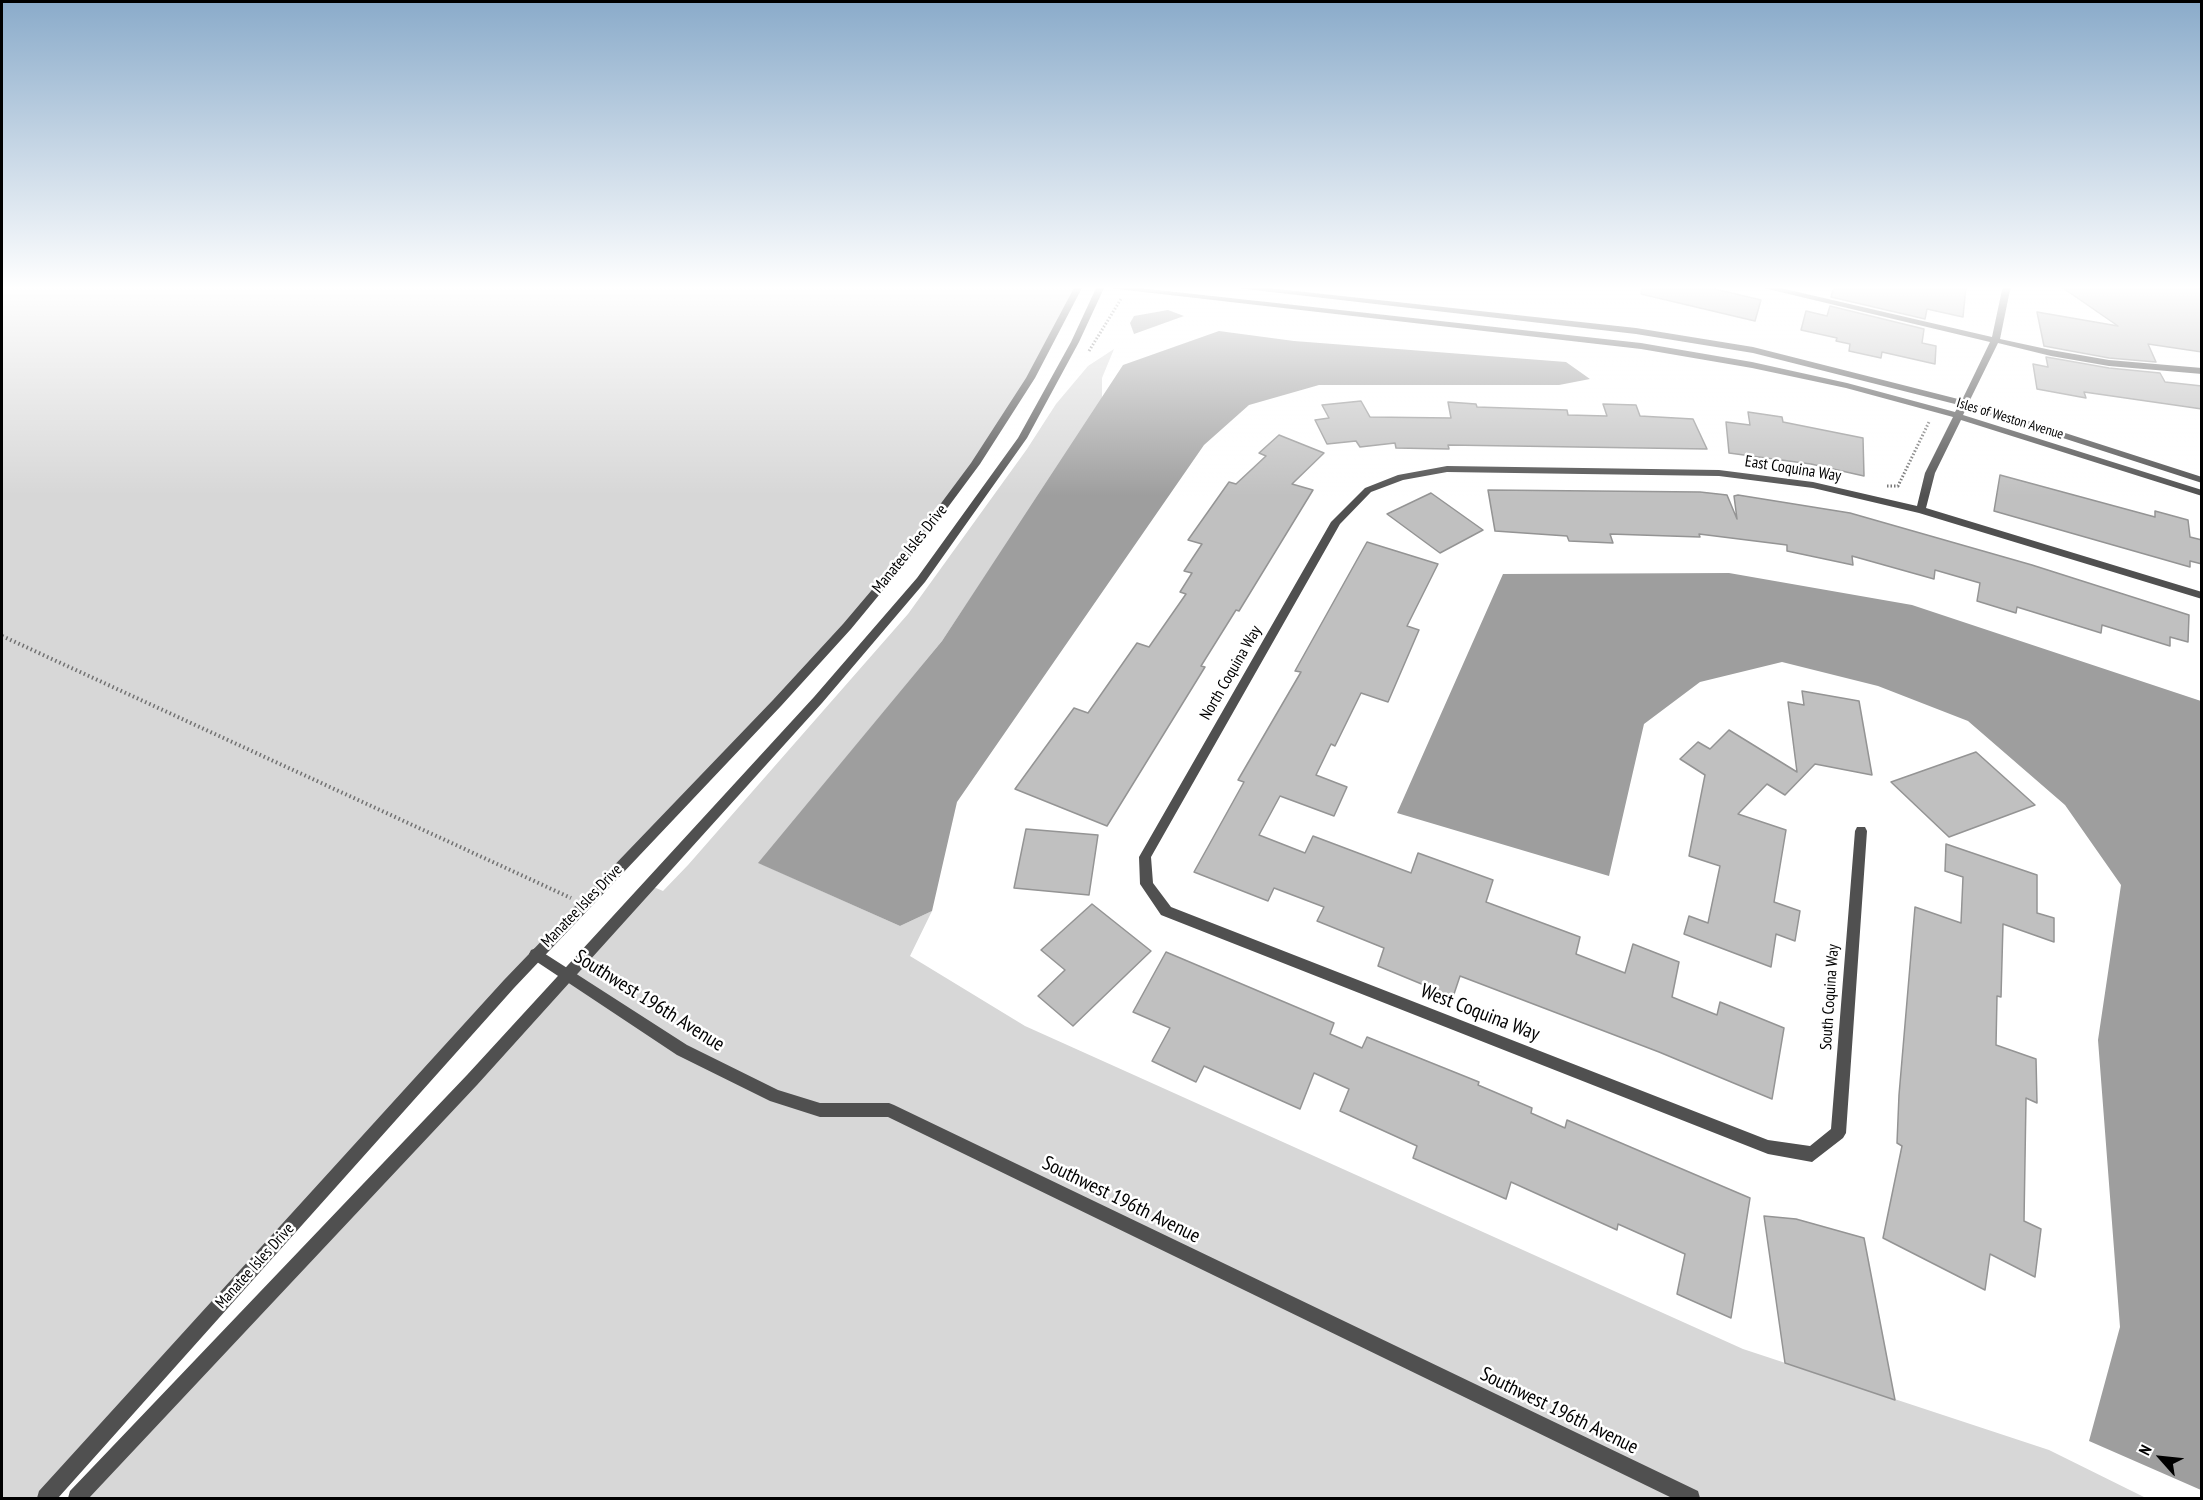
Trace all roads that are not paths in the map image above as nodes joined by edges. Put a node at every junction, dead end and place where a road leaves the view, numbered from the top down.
1 (1044, 356) edge
2 (1067, 356) edge
3 (1699, 356) edge
4 (1773, 356) edge
5 (1987, 356) edge
6 (2073, 356) edge
7 (2202, 371) edge
8 (1963, 404) junction
9 (1958, 416) junction
10 (2202, 480) edge
11 (1368, 490) joint
12 (2202, 493) edge
13 (1921, 510) junction
14 (2202, 596) edge
15 (1861, 831) dead end
16 (1147, 884) joint
17 (536, 954) junction
18 (566, 975) junction
19 (1812, 1154) joint
20 (46, 1498) edge
21 (77, 1498) edge
22 (1691, 1498) edge

1 - 17 street, Manatee Isles Drive
2 - 18 street, Manatee Isles Drive
3 - 9 street, Isles of Weston Avenue
4 - 8 street, Isles of Weston Avenue
5 - 8 street
6 - 7 street
8 - 9 street
8 - 10 street, Isles of Weston Avenue
9 - 12 street, Isles of Weston Avenue
9 - 13 street
11 - 13 street, East Coquina Way
11 - 16 street, North Coquina Way
13 - 14 street, East Coquina Way
15 - 19 street, South Coquina Way
16 - 19 street, West Coquina Way
17 - 18 street, Southwest 196th Avenue
17 - 20 street, Manatee Isles Drive
18 - 21 street, Manatee Isles Drive
18 - 22 street, Southwest 196th Avenue

